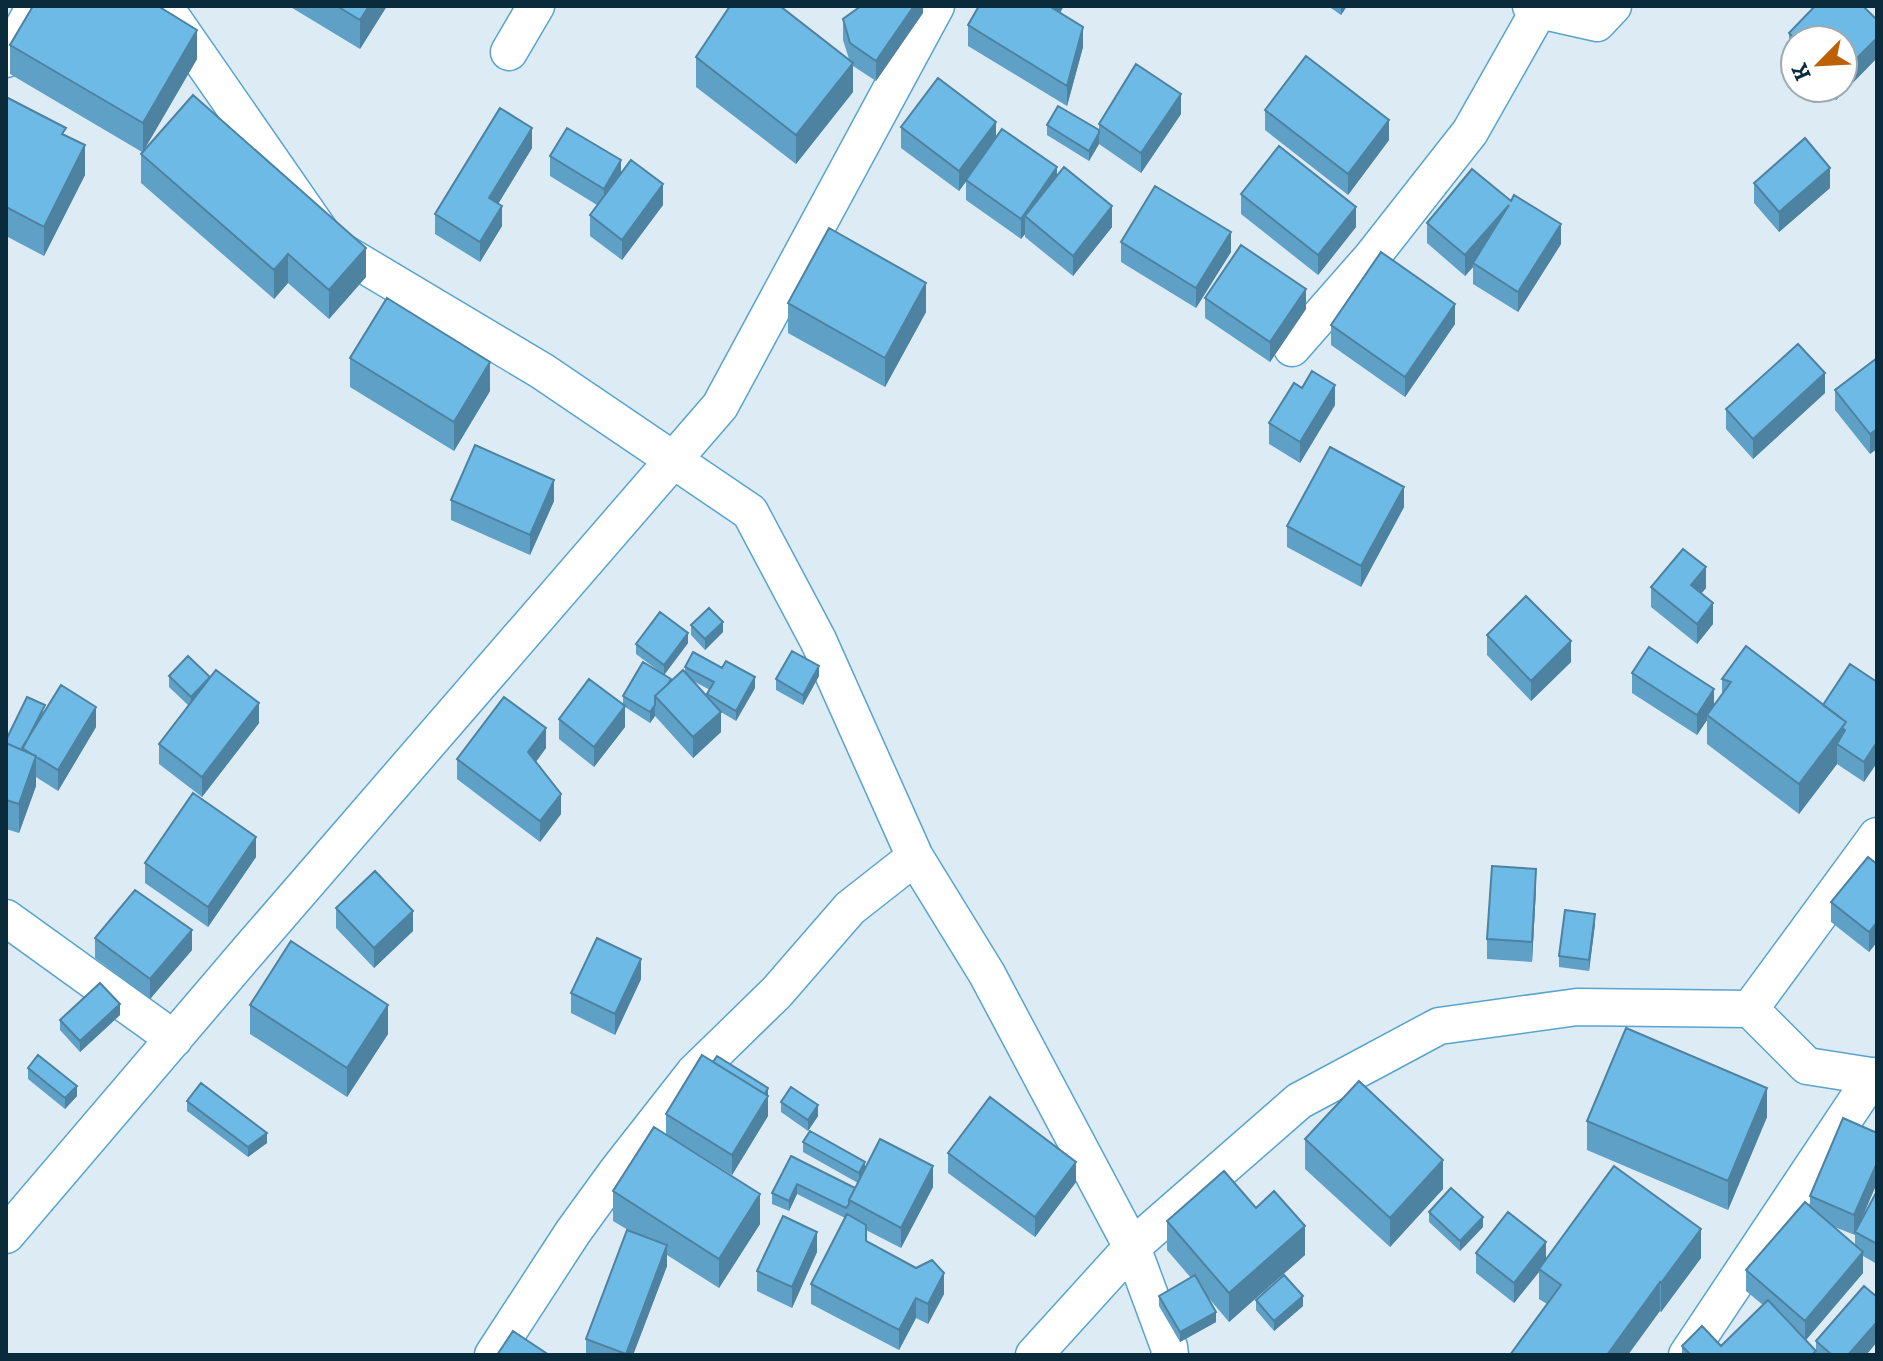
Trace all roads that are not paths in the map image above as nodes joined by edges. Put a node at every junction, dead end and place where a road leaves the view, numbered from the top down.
1 (35, 6) edge
2 (164, 6) edge
3 (536, 6) edge
4 (936, 6) edge
5 (1613, 6) edge
6 (1535, 8) edge
7 (509, 52) dead end
8 (6, 59) edge
9 (1292, 348) dead end
10 (673, 459) junction
11 (1877, 836) edge
12 (915, 857) junction
13 (6, 918) edge
14 (1750, 1009) junction
15 (174, 1039) junction
16 (1875, 1077) edge
17 (6, 1235) edge
18 (1132, 1247) junction
19 (493, 1355) edge
20 (1034, 1355) edge
21 (1170, 1355) edge
22 (1687, 1355) edge

1 - 8 street
2 - 10 street
3 - 7 street
4 - 10 street
5 - 6 street
6 - 9 street
10 - 12 street
10 - 15 street
11 - 14 street
12 - 18 street
12 - 19 street
13 - 15 street
14 - 16 street
14 - 18 street
15 - 17 street
16 - 22 street
18 - 20 street
18 - 21 street

